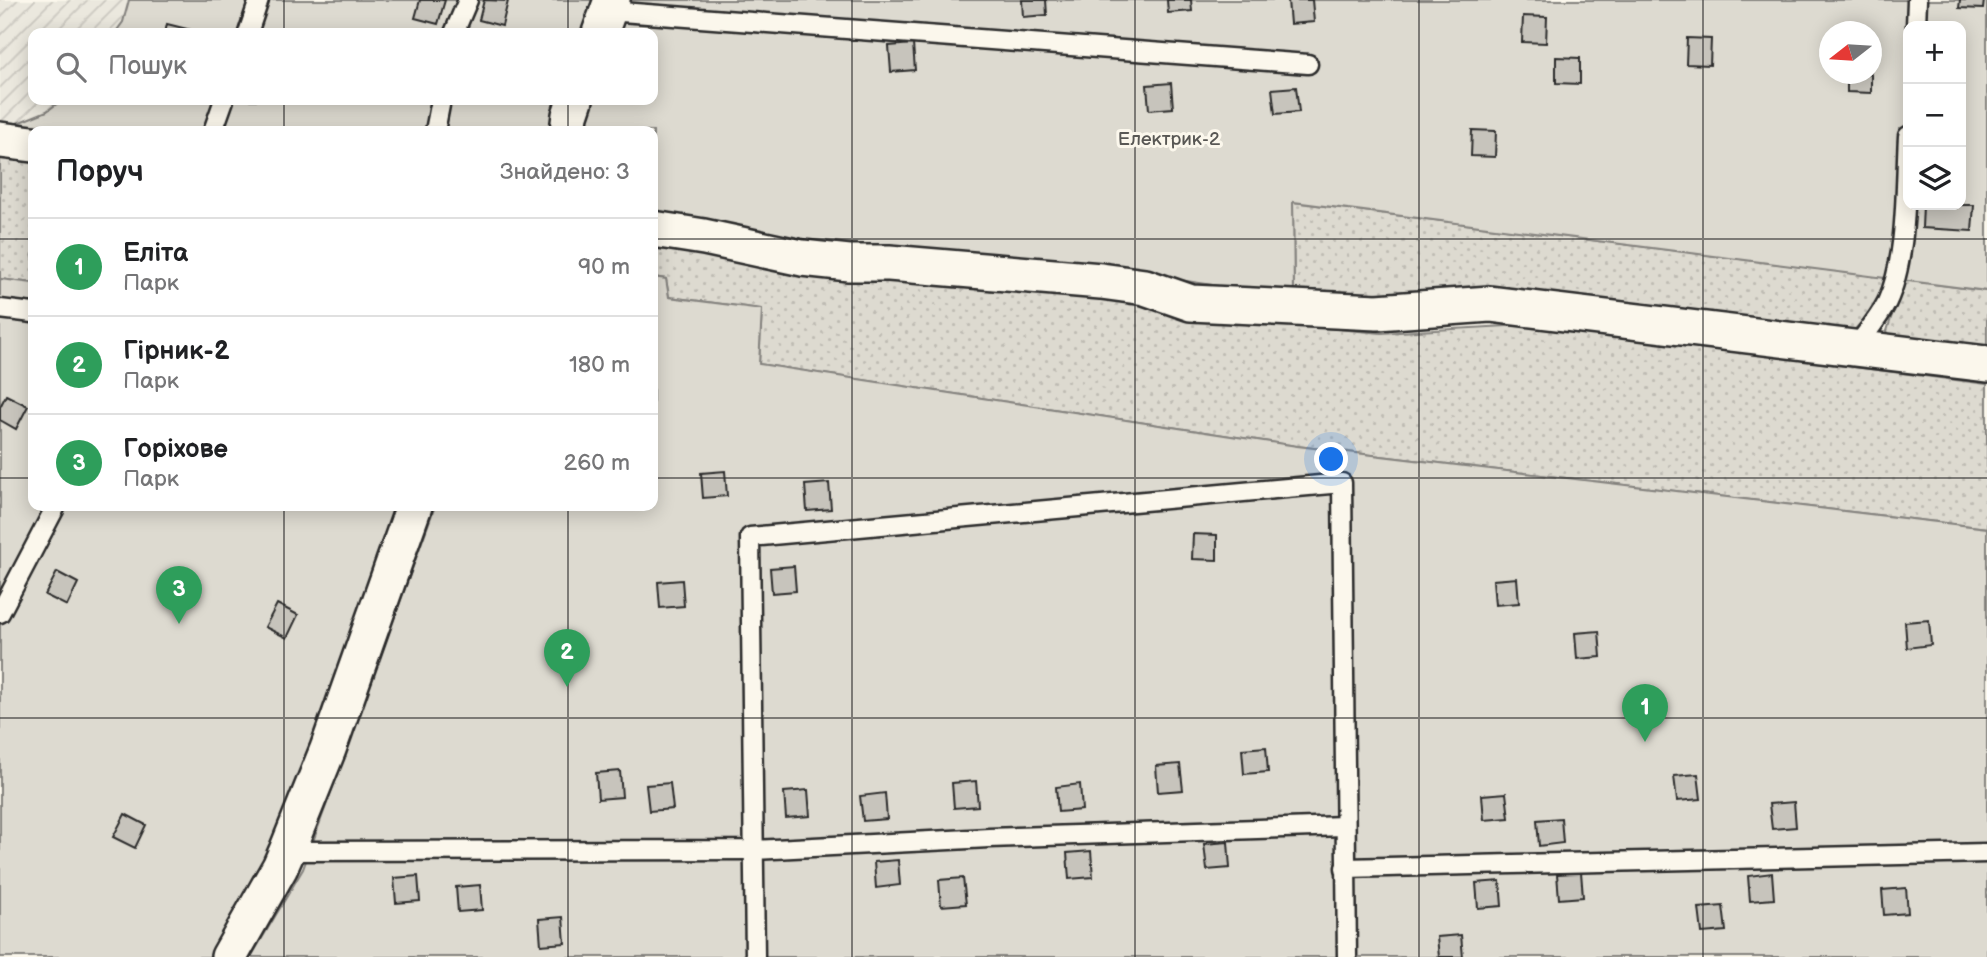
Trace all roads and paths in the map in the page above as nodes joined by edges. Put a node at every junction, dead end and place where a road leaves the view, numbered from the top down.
1 (259, 0) edge
2 (468, 0) edge
3 (1917, 0) edge
4 (607, 15) edge
5 (1916, 21) edge
6 (250, 28) edge
7 (456, 28) edge
8 (1308, 64) dead end
9 (223, 105) edge
10 (440, 105) edge
11 (573, 105) edge
12 (216, 126) edge
13 (436, 126) edge
14 (568, 126) edge
15 (0, 140) edge
16 (28, 143) edge
17 (1907, 147) edge
18 (658, 230) edge
19 (0, 309) edge
20 (28, 312) edge
21 (1856, 347) junction
22 (1987, 364) edge
23 (53, 511) edge
24 (412, 511) edge
25 (0, 613) edge
26 (1345, 826) junction
27 (754, 850) junction
28 (287, 851) junction
29 (1987, 853) edge
30 (1345, 868) junction
31 (229, 957) edge
32 (755, 957) edge
33 (1347, 957) edge

1 - 6 lane
2 - 7 lane
3 - 5 lane
4 - 8 lane
9 - 12 lane
10 - 13 lane
11 - 14 street
15 - 16 street
17 - 21 lane
18 - 21 street
19 - 20 lane
21 - 22 street
23 - 25 lane
24 - 28 street
26 - 27 lane
26 - 27 lane
26 - 30 lane
27 - 28 lane
27 - 32 lane
28 - 31 street
29 - 30 lane
30 - 33 lane

